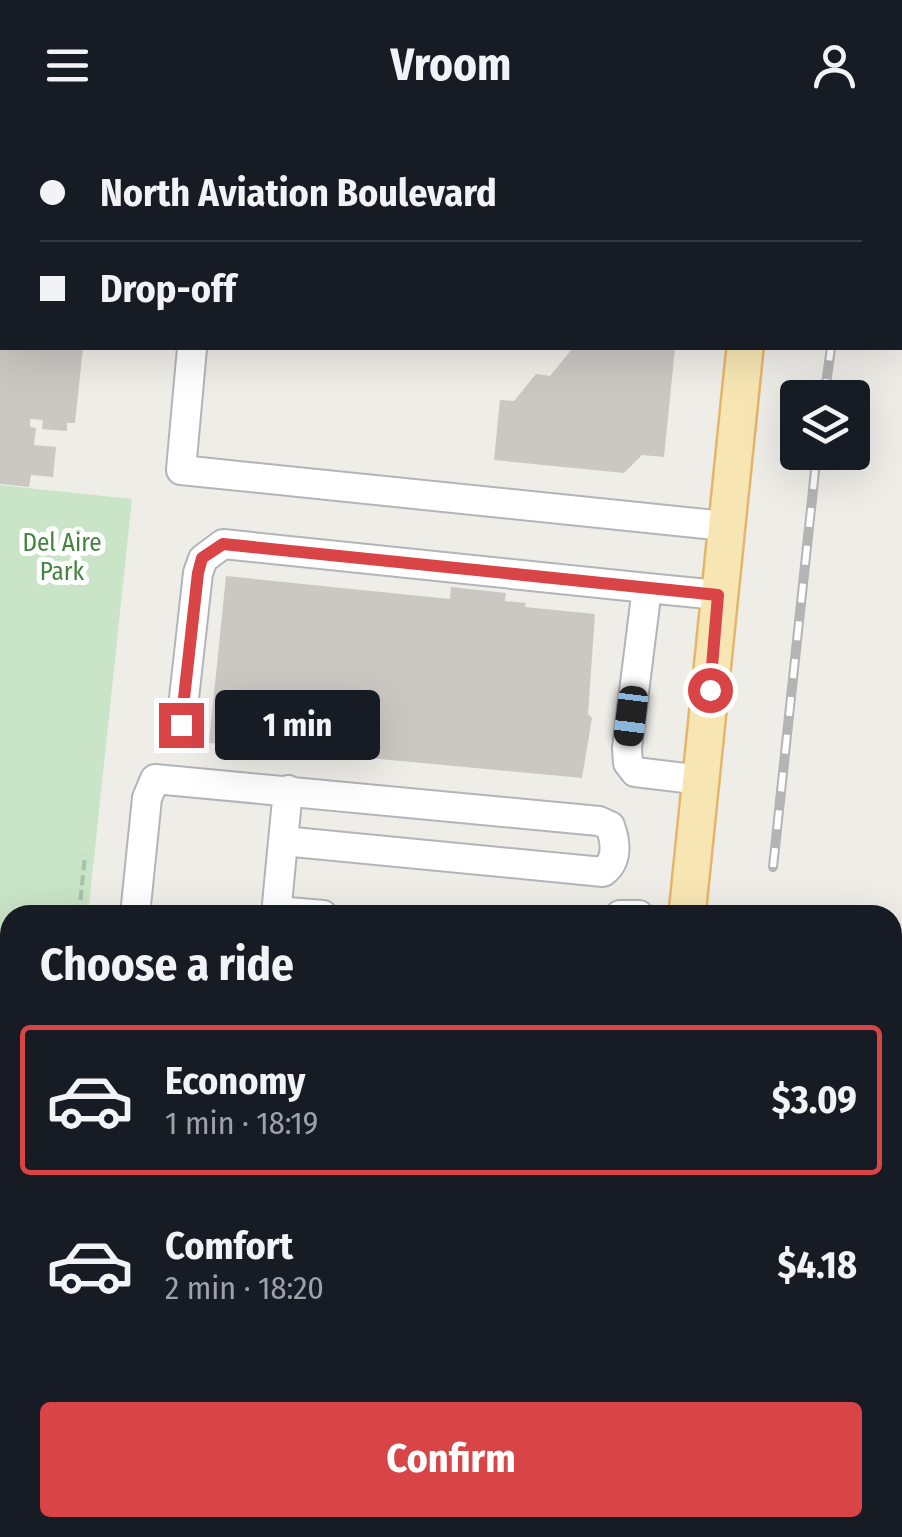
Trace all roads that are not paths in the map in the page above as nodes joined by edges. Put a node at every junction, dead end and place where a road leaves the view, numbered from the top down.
1 (192, 350) edge
2 (745, 350) edge
3 (726, 526) junction
4 (647, 588) junction
5 (718, 595) junction
6 (181, 725) dead end
7 (702, 780) junction
8 (288, 790) junction
9 (283, 841) junction
10 (136, 905) edge
11 (278, 905) edge
12 (689, 905) edge

1 - 3 lane
2 - 3 main road
3 - 5 main road
4 - 5 lane
4 - 6 lane
4 - 7 lane
5 - 7 main road
7 - 12 main road
8 - 9 lane
8 - 9 lane
8 - 10 lane
9 - 11 lane

